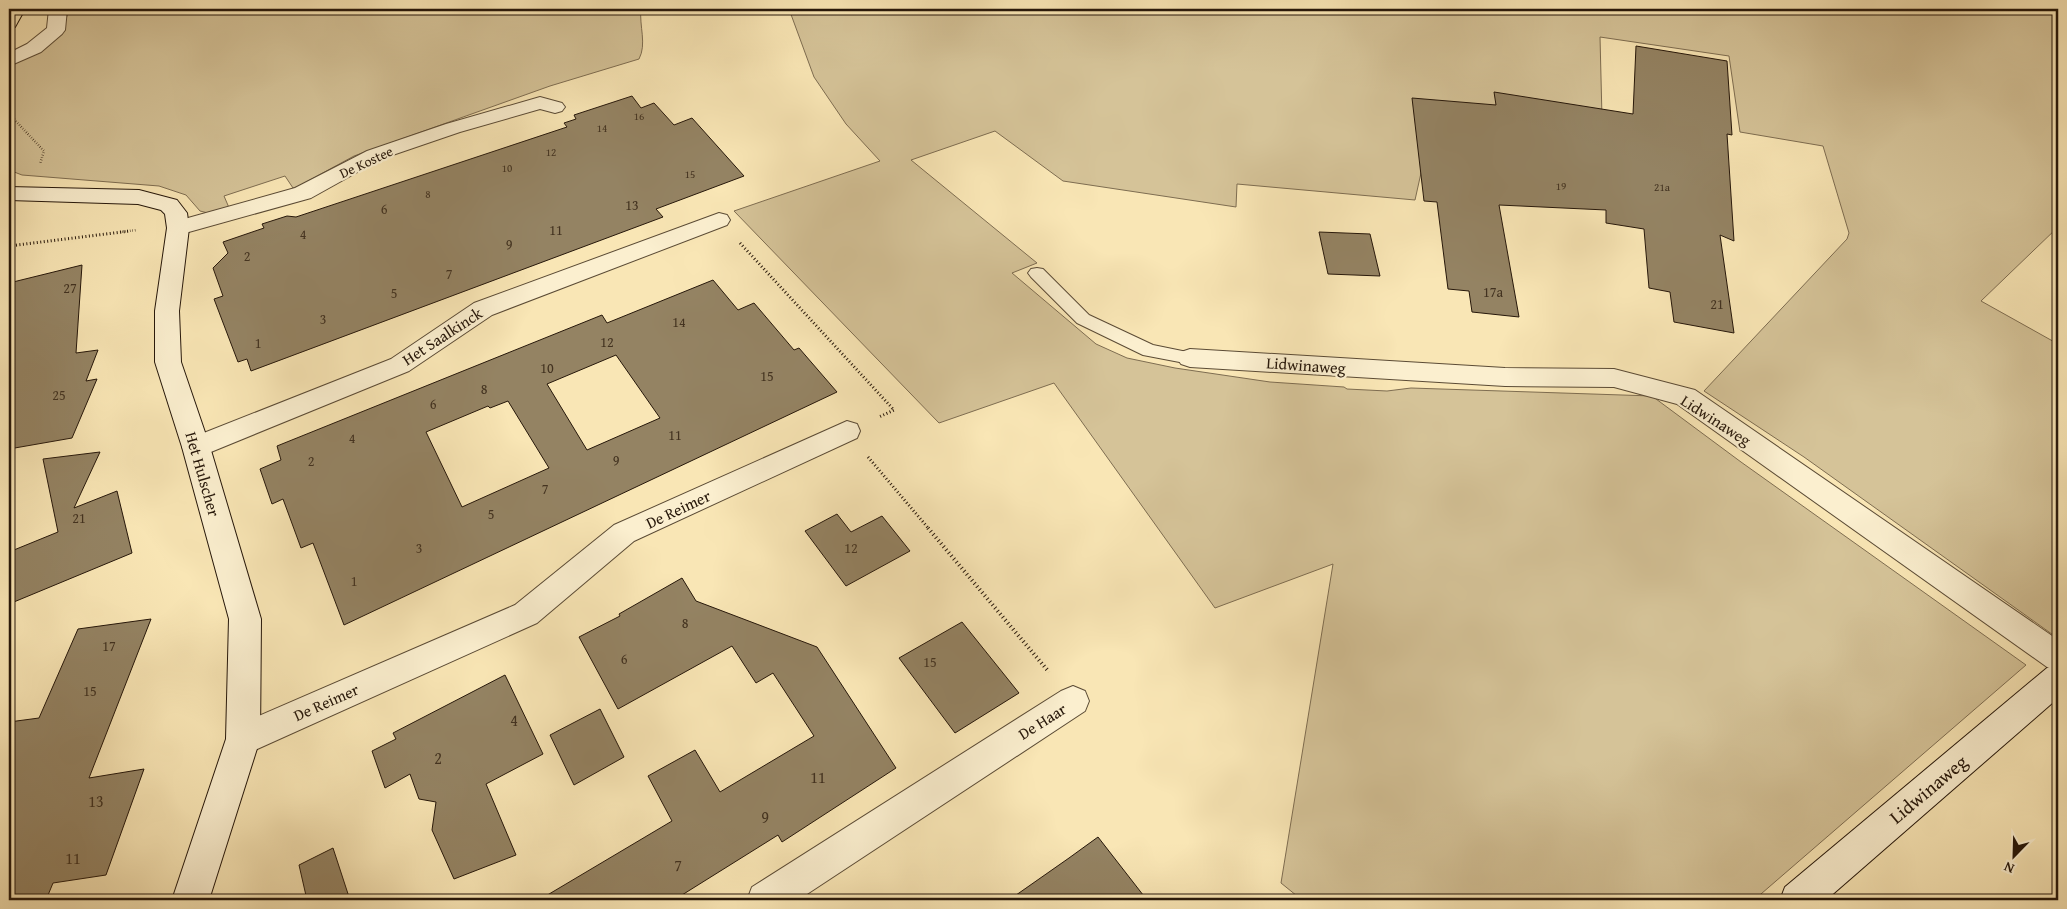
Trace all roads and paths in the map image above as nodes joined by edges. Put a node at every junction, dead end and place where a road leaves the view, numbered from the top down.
1 (16, 9) edge
2 (58, 9) edge
3 (9, 23) edge
4 (9, 60) edge
5 (555, 107) dead end
6 (9, 114) edge
7 (12, 193) edge
8 (719, 220) joint
9 (178, 226) junction
10 (9, 246) edge
11 (1036, 273) dead end
12 (1190, 358) joint
13 (847, 432) junction
14 (196, 447) junction
15 (2058, 657) edge
16 (2058, 678) edge
17 (1073, 701) joint
18 (242, 739) junction
19 (191, 900) edge
20 (765, 900) edge
21 (1798, 900) edge

1 - 3 main road
2 - 4 street
5 - 9 street, De Kostee
6 - 7 path
7 - 9 street
8 - 13 path
8 - 14 street, Het Saalkinck
9 - 10 path
9 - 14 street, Het Hulscher
11 - 12 lane
12 - 15 street, Lidwinaweg
13 - 17 path, De Haar
13 - 18 street, De Reimer
14 - 18 street, Het Hulscher
16 - 21 street, Lidwinaweg
17 - 20 street, De Haar
18 - 19 street, Het Hulscher

